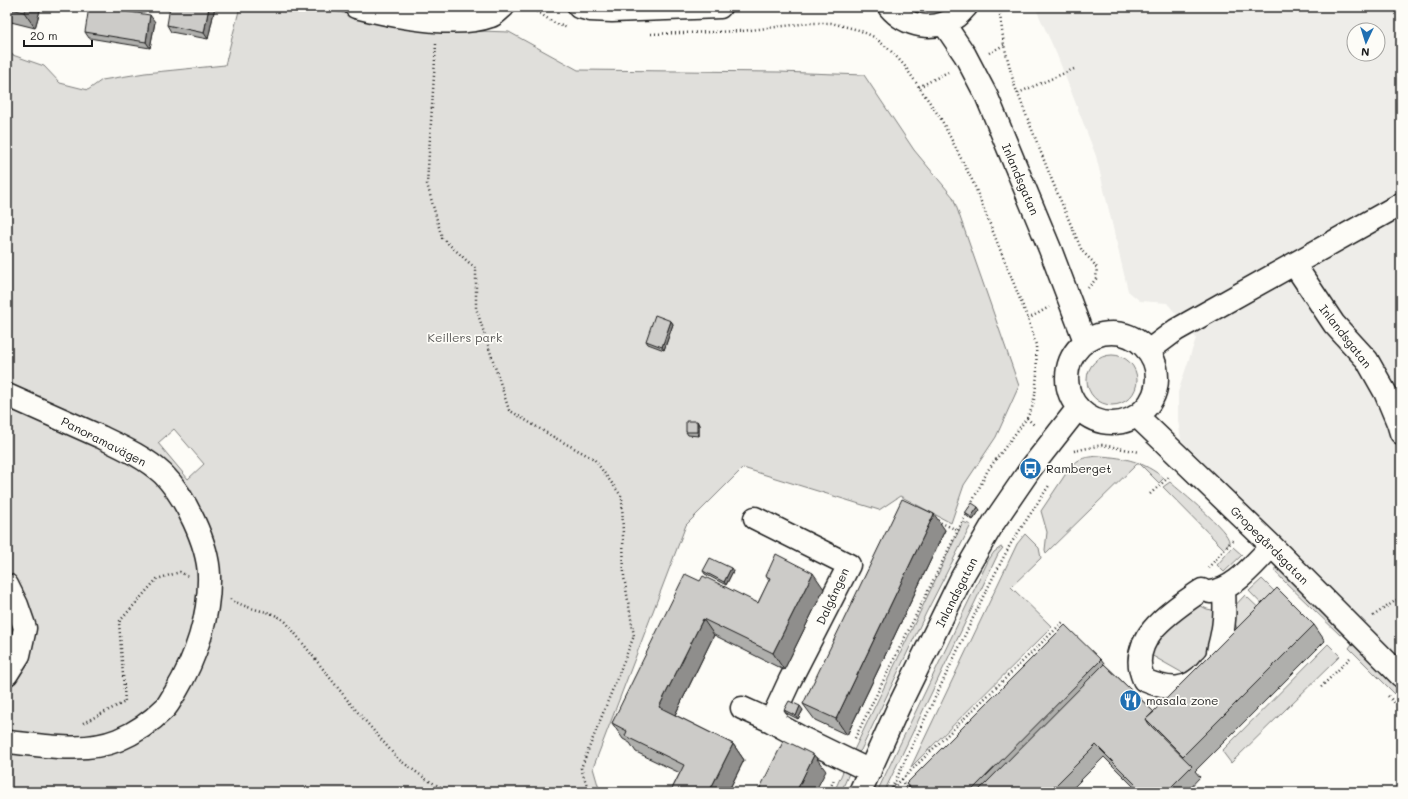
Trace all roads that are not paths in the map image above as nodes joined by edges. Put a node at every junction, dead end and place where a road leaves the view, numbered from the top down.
1 (356, 7) edge
2 (503, 7) edge
3 (580, 7) edge
4 (720, 7) edge
5 (889, 7) edge
6 (966, 7) edge
7 (944, 24) junction
8 (1401, 204) edge
9 (1294, 264) junction
10 (1085, 342) junction
11 (1148, 351) junction
12 (7, 395) edge
13 (1078, 408) junction
14 (1137, 416) junction
15 (1401, 433) edge
16 (754, 518) dead end
17 (1272, 546) junction
18 (7, 585) edge
19 (1224, 589) junction
20 (7, 674) edge
21 (1401, 676) edge
22 (742, 708) dead end
23 (772, 721) junction
24 (7, 742) edge
25 (870, 771) junction
26 (860, 792) edge

1 - 2 street
3 - 4 street
5 - 7 street
6 - 7 street
7 - 10 street, Inlandsgatan
8 - 9 street
9 - 11 street
9 - 15 street, Inlandsgatan
10 - 11 street
10 - 13 street
11 - 14 street
12 - 24 street, Panoramavägen
13 - 14 street
13 - 25 street, Inlandsgatan
14 - 17 street, Gropegårdsgatan
16 - 23 street, Dalgången
17 - 19 street
17 - 21 street, Gropegårdsgatan
18 - 20 street
19 - 19 street
22 - 23 street
23 - 25 street
25 - 26 street, Inlandsgatan

